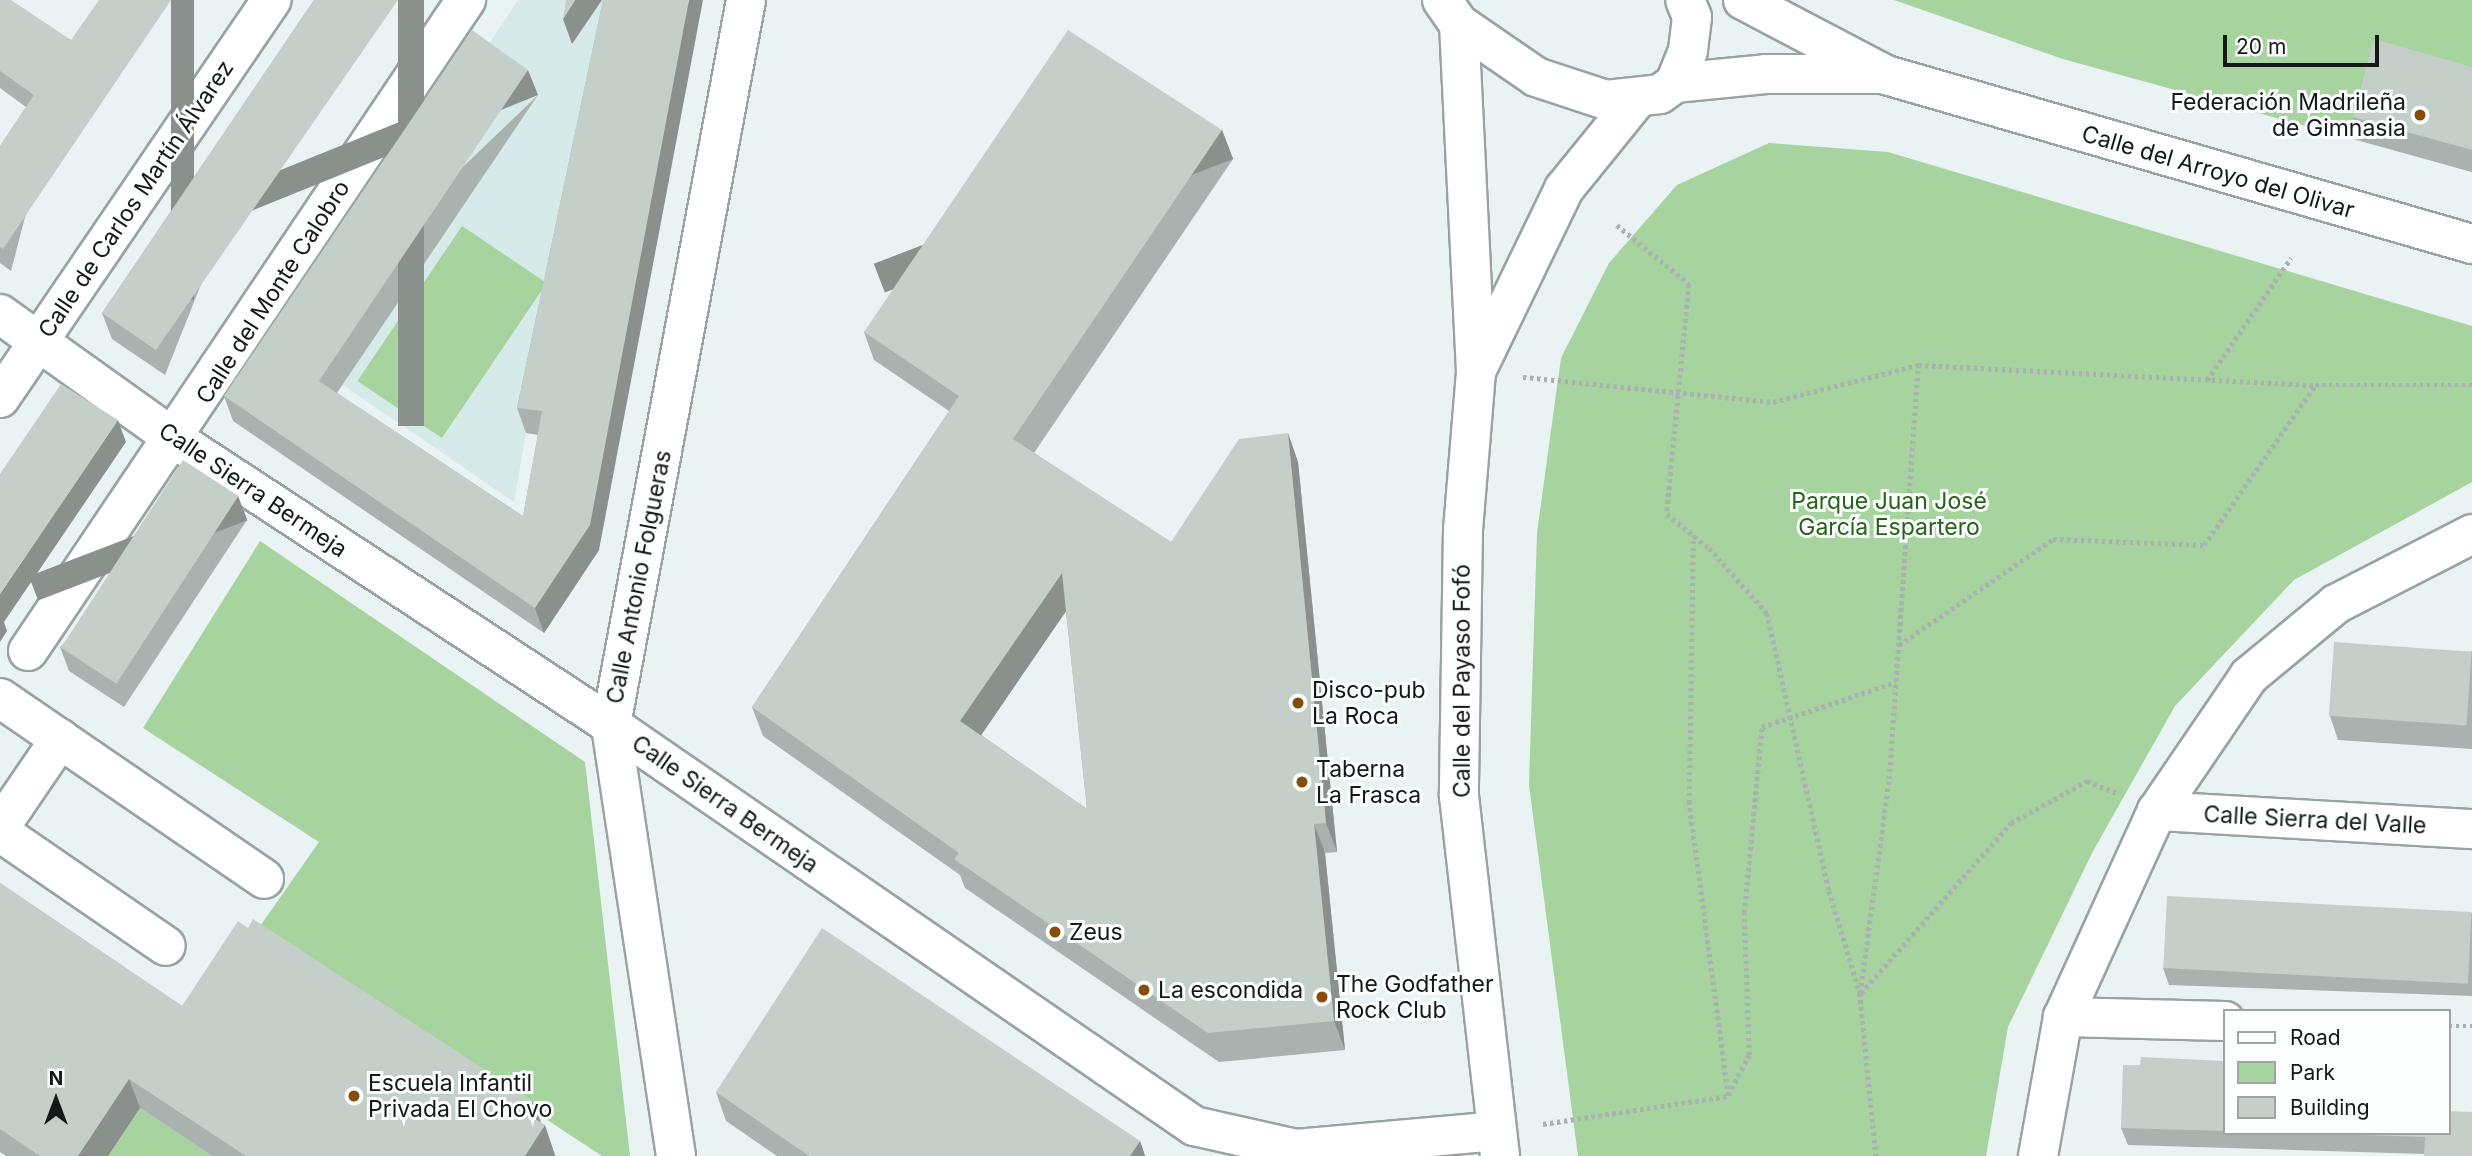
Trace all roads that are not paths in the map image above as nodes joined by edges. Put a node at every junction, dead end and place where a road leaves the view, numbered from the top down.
1 (272, 0) edge
2 (466, 0) edge
3 (746, 0) edge
4 (1685, 0) edge
5 (1743, 0) edge
6 (1451, 12) edge
7 (1886, 75) junction
8 (1675, 83) junction
9 (1637, 99) junction
10 (2471, 244) edge
11 (0, 314) edge
12 (38, 341) junction
13 (1476, 373) junction
14 (0, 398) edge
15 (176, 440) junction
16 (2472, 534) edge
17 (29, 652) dead end
18 (0, 698) edge
19 (611, 725) junction
20 (60, 739) junction
21 (2157, 811) junction
22 (0, 829) edge
23 (2472, 829) edge
24 (264, 878) dead end
25 (166, 946) dead end
26 (2063, 1017) junction
27 (2224, 1021) edge
28 (1498, 1143) edge
29 (676, 1156) edge
30 (2038, 1156) edge

1 - 12 street, Calle de Carlos Martín Álvarez
2 - 15 street, Calle del Monte Calobro
3 - 19 street, Calle Antonio Folgueras
4 - 8 street
5 - 7 street, Calle del Arroyo del Olivar
6 - 9 street
6 - 13 street, Calle del Payaso Fofó
7 - 8 street, Calle del Arroyo del Olivar
7 - 10 street, Calle del Arroyo del Olivar
8 - 9 street, Calle del Arroyo del Olivar
9 - 13 street, Calle del Payaso Fofó
11 - 12 street, Calle Sierra Bermeja
12 - 14 street, Calle de Carlos Martín Álvarez
12 - 15 street, Calle Sierra Bermeja
13 - 28 street, Calle del Payaso Fofó
15 - 17 street, Calle del Monte Calobro
15 - 19 street, Calle Sierra Bermeja
16 - 21 street, Calle Sierra del Valle
18 - 20 street
19 - 28 street, Calle Sierra Bermeja
19 - 29 street, Calle Antonio Folgueras
20 - 22 street
20 - 24 street
21 - 23 street, Calle Sierra del Valle
21 - 26 street, Calle Sierra del Valle
22 - 25 street
26 - 27 street
26 - 30 street, Calle Sierra del Valle

